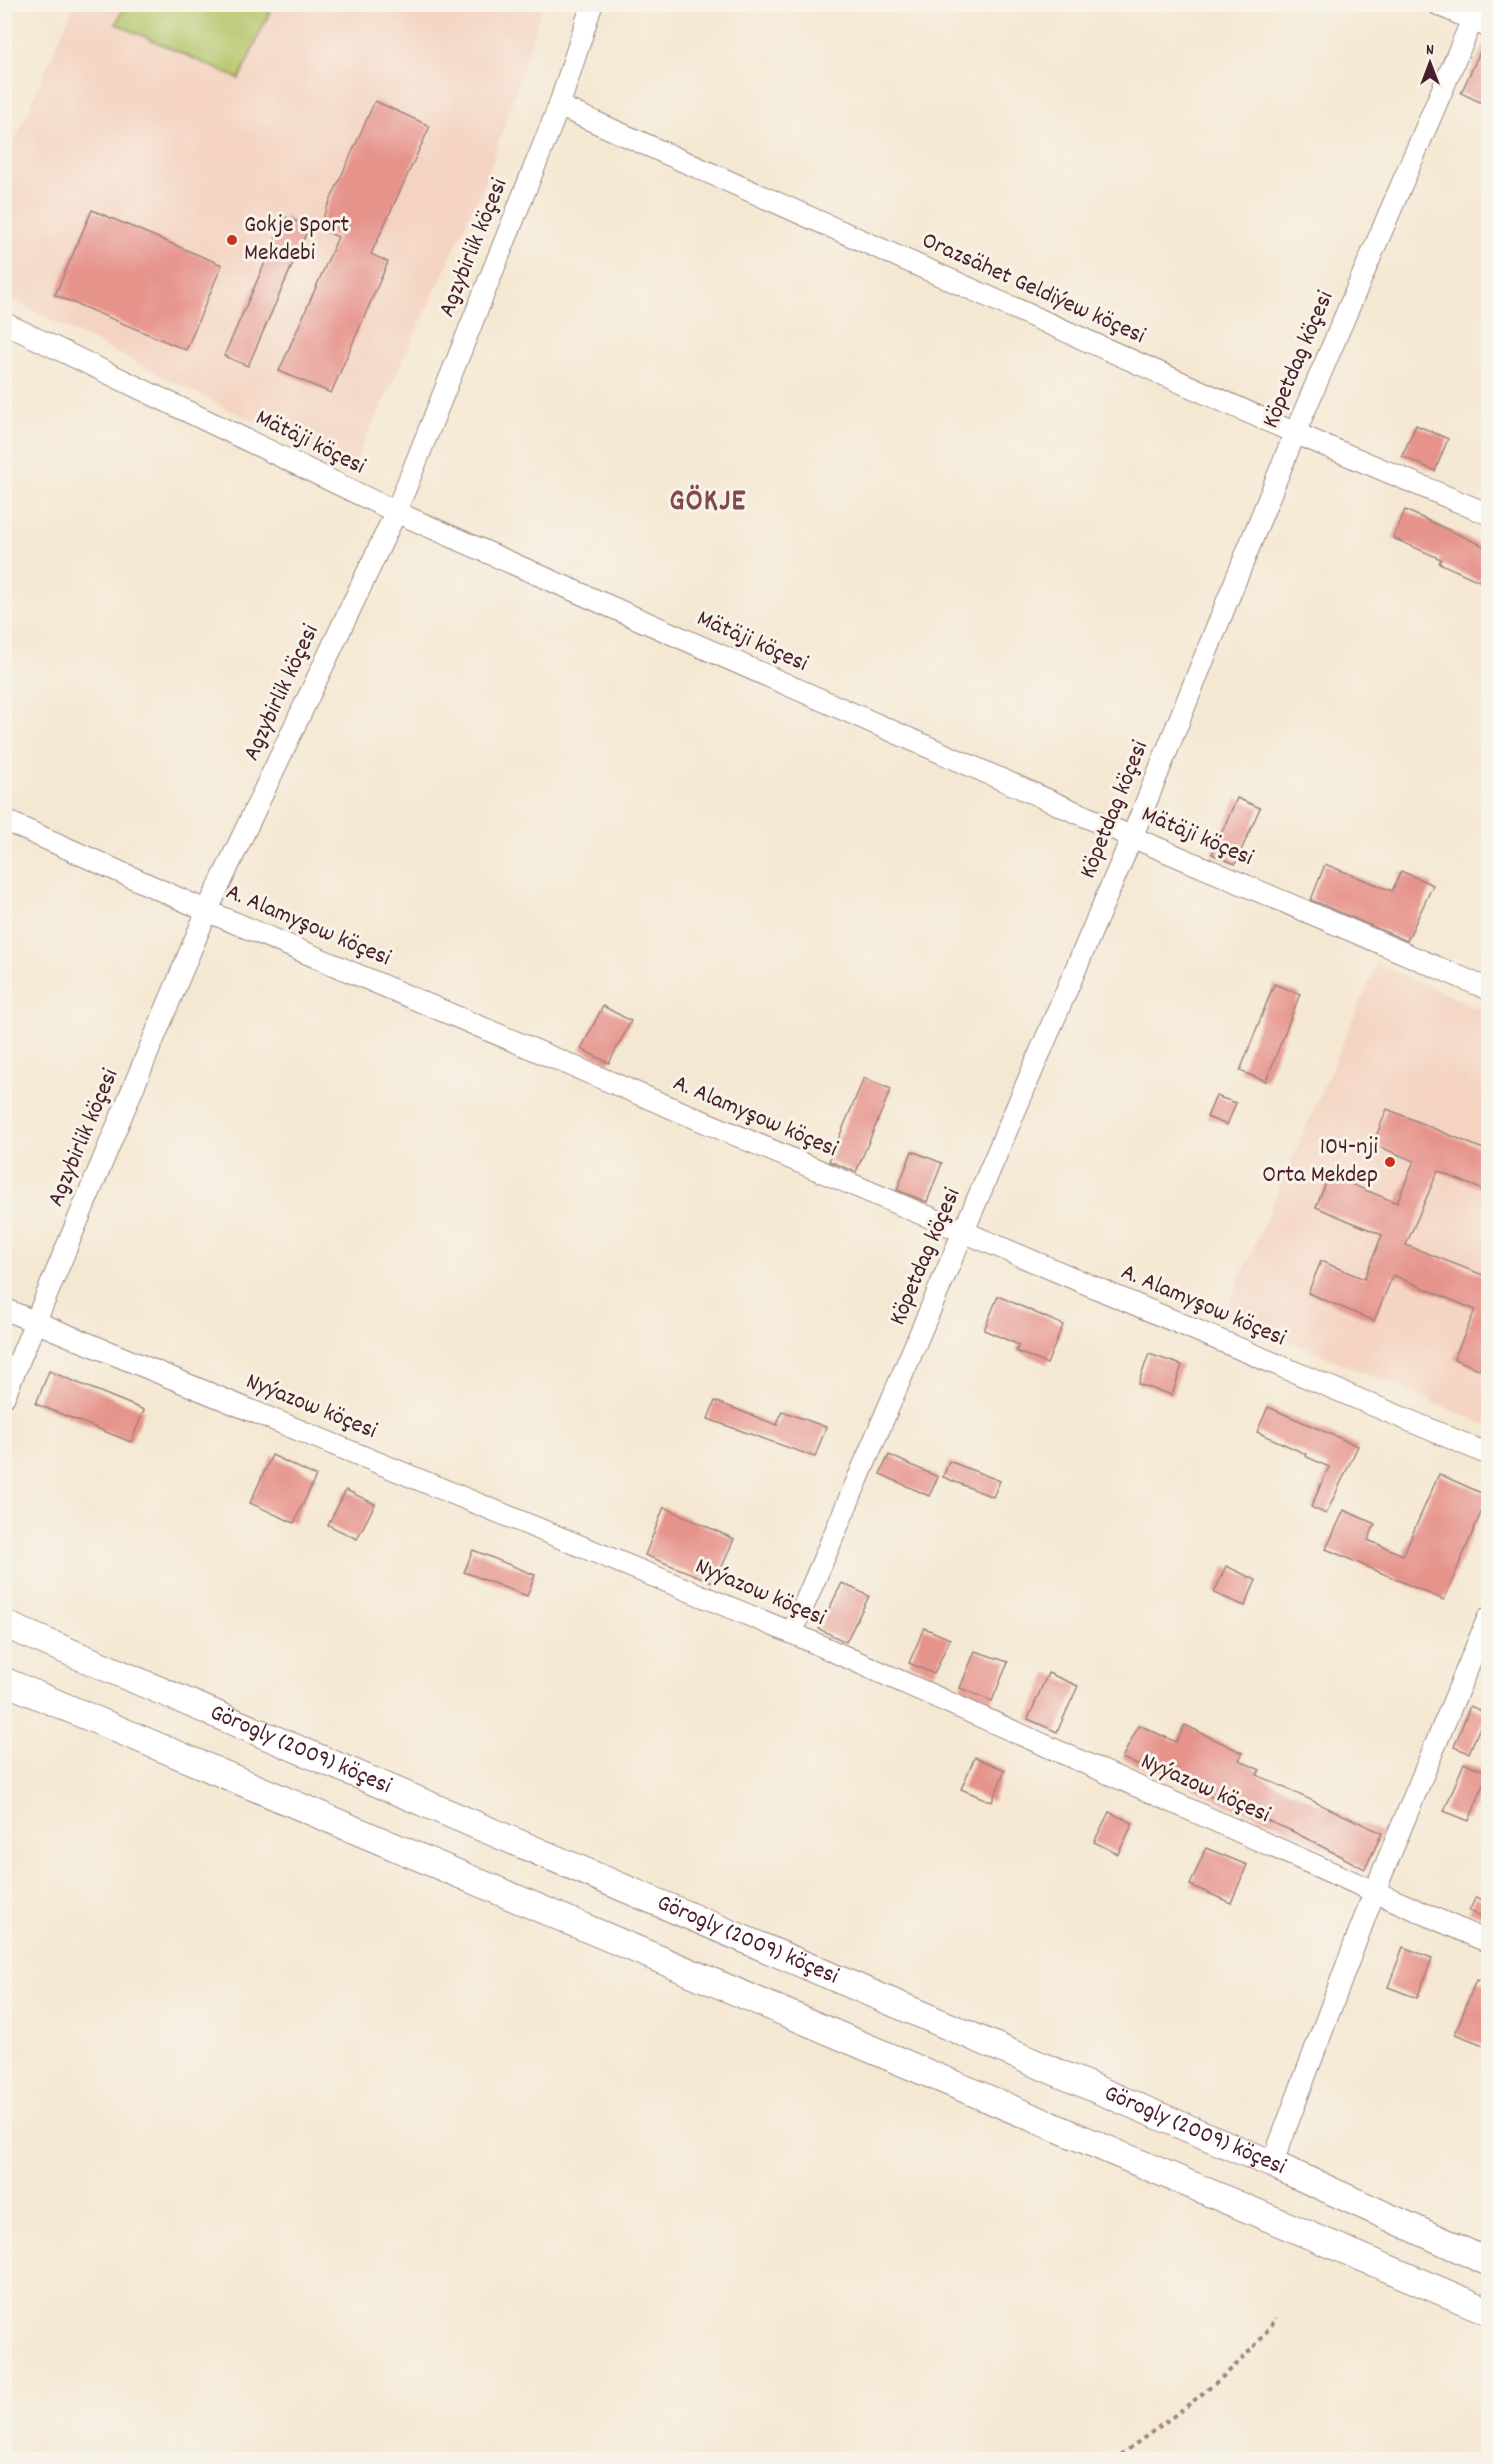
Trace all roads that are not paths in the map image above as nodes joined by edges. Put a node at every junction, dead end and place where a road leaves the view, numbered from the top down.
1 (592, 4) edge
2 (1437, 4) edge
3 (1480, 17) edge
4 (559, 106) junction
5 (4, 322) edge
6 (1295, 432) junction
7 (396, 512) junction
8 (1488, 514) edge
9 (4, 820) edge
10 (1132, 837) junction
11 (207, 911) junction
12 (1488, 989) edge
13 (964, 1233) junction
14 (4, 1309) edge
15 (35, 1322) junction
16 (4, 1397) edge
17 (1488, 1454) edge
18 (1488, 1618) edge
19 (4, 1624) edge
20 (792, 1633) junction
21 (4, 1681) edge
22 (1374, 1893) junction
23 (1488, 1942) edge
24 (1272, 2164) junction
25 (1488, 2262) edge
26 (1488, 2311) edge

1 - 4 street, Agzybirlik köçesi
2 - 3 street
3 - 6 street, Köpetdag köçesi
4 - 6 street, Orazsähet Geldiýew köçesi
4 - 7 street, Agzybirlik köçesi
5 - 7 street, Mätäji köçesi
6 - 8 street, Orazsähet Geldiýew köçesi
6 - 10 street, Köpetdag köçesi
7 - 10 street, Mätäji köçesi
7 - 11 street, Agzybirlik köçesi
9 - 11 street, A. Alamyşow köçesi
10 - 12 street, Mätäji köçesi
10 - 13 street, Köpetdag köçesi
11 - 13 street, A. Alamyşow köçesi
11 - 15 street, Agzybirlik köçesi
13 - 17 street, A. Alamyşow köçesi
13 - 20 street, Köpetdag köçesi
14 - 15 street, Nyýazow köçesi
15 - 16 street, Agzybirlik köçesi
15 - 20 street, Nyýazow köçesi
18 - 22 street
19 - 24 main road, Görogly (2009) köçesi
20 - 22 street, Nyýazow köçesi
21 - 26 main road
22 - 23 street, Nyýazow köçesi
22 - 24 street
24 - 25 main road, Görogly (2009) köçesi

